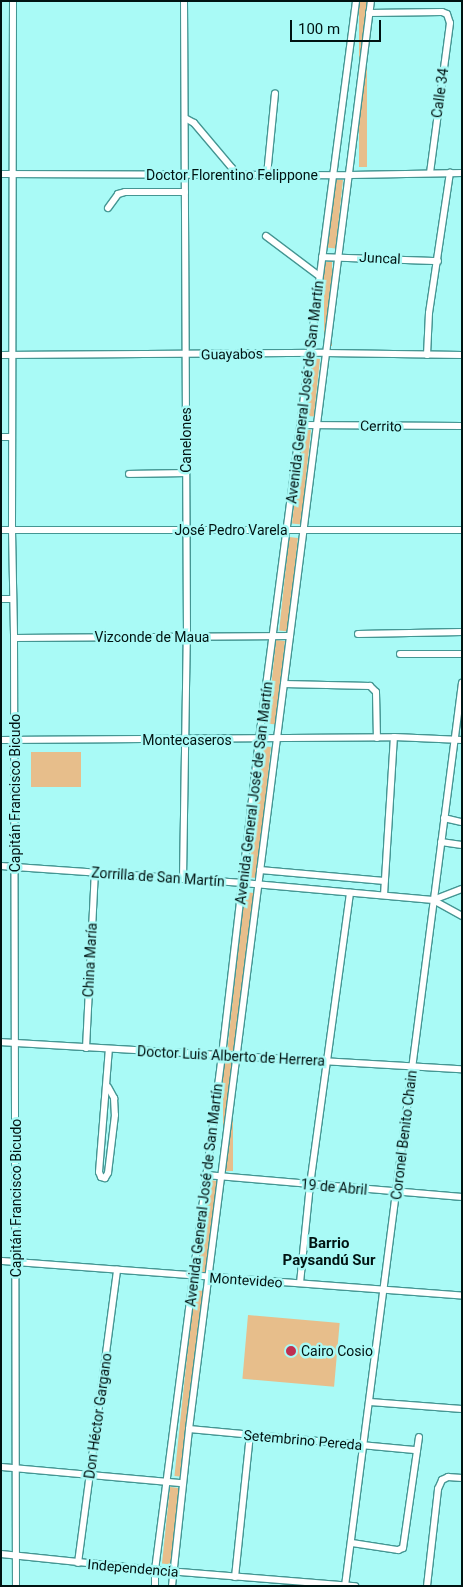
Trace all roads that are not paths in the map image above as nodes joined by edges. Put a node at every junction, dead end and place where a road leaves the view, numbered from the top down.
1 (13, 1) edge
2 (184, 1) edge
3 (356, 1) edge
4 (371, 1) edge
5 (369, 13) junction
6 (275, 93) dead end
7 (185, 118) junction
8 (430, 173) junction
9 (450, 173) junction
10 (462, 173) edge
11 (1, 174) edge
12 (12, 174) junction
13 (268, 175) junction
14 (332, 175) junction
15 (350, 175) junction
16 (185, 176) junction
17 (234, 176) junction
18 (185, 192) junction
19 (108, 208) dead end
20 (266, 236) dead end
21 (338, 256) junction
22 (322, 257) junction
23 (438, 261) junction
24 (319, 276) junction
25 (309, 353) junction
26 (325, 353) junction
27 (186, 354) junction
28 (1, 355) edge
29 (13, 355) junction
30 (427, 355) junction
31 (462, 355) edge
32 (301, 424) junction
33 (319, 425) junction
34 (462, 426) edge
35 (1, 437) edge
36 (12, 437) junction
37 (185, 473) junction
38 (129, 474) dead end
39 (1, 530) edge
40 (12, 530) junction
41 (287, 530) junction
42 (304, 530) junction
43 (462, 530) edge
44 (185, 531) junction
45 (1, 599) edge
46 (14, 599) junction
47 (462, 632) edge
48 (358, 634) dead end
49 (273, 636) junction
50 (290, 636) junction
51 (188, 637) junction
52 (14, 638) junction
53 (400, 654) dead end
54 (462, 654) edge
55 (284, 684) junction
56 (462, 684) edge
57 (394, 737) junction
58 (377, 738) junction
59 (260, 739) junction
60 (277, 739) junction
61 (1, 740) edge
62 (14, 740) junction
63 (187, 740) junction
64 (458, 740) edge
65 (444, 818) junction
66 (462, 822) edge
67 (441, 842) junction
68 (462, 845) edge
69 (1, 866) edge
70 (15, 867) junction
71 (260, 870) junction
72 (95, 873) junction
73 (183, 880) junction
74 (385, 881) junction
75 (243, 883) junction
76 (258, 885) junction
77 (462, 889) edge
78 (350, 893) junction
79 (384, 895) junction
80 (433, 900) junction
81 (462, 916) edge
82 (1, 1042) edge
83 (15, 1043) junction
84 (86, 1048) junction
85 (109, 1049) junction
86 (222, 1055) junction
87 (236, 1057) junction
88 (328, 1062) junction
89 (413, 1067) junction
90 (462, 1070) edge
91 (108, 1087) junction
92 (206, 1175) junction
93 (221, 1176) junction
94 (310, 1185) junction
95 (397, 1191) junction
96 (462, 1197) edge
97 (1, 1261) edge
98 (16, 1262) junction
99 (117, 1270) junction
100 (193, 1275) junction
101 (209, 1277) junction
102 (300, 1284) junction
103 (384, 1290) junction
104 (462, 1296) edge
105 (370, 1402) junction
106 (462, 1409) edge
107 (189, 1429) junction
108 (250, 1435) junction
109 (419, 1437) dead end
110 (365, 1445) junction
111 (417, 1450) junction
112 (1, 1467) edge
113 (16, 1468) junction
114 (90, 1475) junction
115 (462, 1478) edge
116 (167, 1481) junction
117 (182, 1483) junction
118 (352, 1543) junction
119 (1, 1554) edge
120 (16, 1555) junction
121 (78, 1563) junction
122 (155, 1570) junction
123 (172, 1572) junction
124 (236, 1577) junction
125 (259, 1582) edge
126 (345, 1585) edge
127 (16, 1586) edge
128 (155, 1586) edge
129 (172, 1586) edge
130 (355, 1586) edge
131 (427, 1586) edge

1 - 12 street, Capitán Francisco Bicudo
2 - 7 street, Canelones
3 - 14 street, Avenida General José de San Martín
4 - 5 street, Avenida General José de San Martín
5 - 8 street, Calle 34
5 - 15 street, Avenida General José de San Martín
6 - 13 street
7 - 16 street, Canelones
7 - 17 street
8 - 9 street, Doctor Florentino Felippone
8 - 15 street, Doctor Florentino Felippone
9 - 10 street, Doctor Florentino Felippone
9 - 23 street
11 - 12 street, Doctor Florentino Felippone
12 - 16 street, Doctor Florentino Felippone
12 - 29 street, Capitán Francisco Bicudo
13 - 14 street, Doctor Florentino Felippone
13 - 17 street, Doctor Florentino Felippone
14 - 15 street, Doctor Florentino Felippone
14 - 22 street, Avenida General José de San Martín
15 - 21 street, Avenida General José de San Martín
16 - 17 street, Doctor Florentino Felippone
16 - 18 street, Canelones
18 - 19 street
18 - 27 street, Canelones
20 - 24 street
21 - 22 street, Juncal
21 - 23 street, Juncal
21 - 26 street, Avenida General José de San Martín
22 - 24 street, Avenida General José de San Martín
23 - 30 street
24 - 25 street, Avenida General José de San Martín
25 - 26 street, Guayabos
25 - 27 street, Guayabos
25 - 32 street, Avenida General José de San Martín
26 - 30 street, Guayabos
26 - 33 street, Avenida General José de San Martín
27 - 29 street, Guayabos
27 - 37 street, Canelones
28 - 29 street, Guayabos
29 - 36 street, Capitán Francisco Bicudo
30 - 31 street, Guayabos
32 - 33 street, Cerrito
32 - 41 street, Avenida General José de San Martín
33 - 34 street, Cerrito
33 - 42 street, Avenida General José de San Martín
35 - 36 street
36 - 40 street, Capitán Francisco Bicudo
37 - 38 street
37 - 44 street, Canelones
39 - 40 street, José Pedro Varela
40 - 44 street, José Pedro Varela
40 - 46 street, Capitán Francisco Bicudo
41 - 42 street, José Pedro Varela
41 - 44 street, José Pedro Varela
41 - 49 street, Avenida General José de San Martín
42 - 43 street, José Pedro Varela
42 - 50 street, Avenida General José de San Martín
44 - 51 street, Canelones
45 - 46 street
46 - 52 street, Capitán Francisco Bicudo
47 - 48 street
49 - 50 street, Vizconde de Maua
49 - 51 street, Vizconde de Maua
49 - 59 street, Avenida General José de San Martín
50 - 55 street, Avenida General José de San Martín
51 - 52 street, Vizconde de Maua
51 - 63 street, Canelones
52 - 62 street, Capitán Francisco Bicudo
53 - 54 street
55 - 58 street
55 - 60 street, Avenida General José de San Martín
56 - 64 street, Coronel Benito Chain
57 - 58 street, Montecaseros
57 - 64 street, Montecaseros
57 - 74 street
58 - 60 street, Montecaseros
59 - 60 street, Montecaseros
59 - 63 street, Montecaseros
59 - 75 street, Avenida General José de San Martín
60 - 71 street, Avenida General José de San Martín
61 - 62 street, Montecaseros
62 - 63 street, Montecaseros
62 - 70 street, Capitán Francisco Bicudo
63 - 73 street, Canelones
64 - 65 street, Coronel Benito Chain
65 - 66 street
65 - 67 street, Coronel Benito Chain
67 - 68 street
67 - 80 street, Coronel Benito Chain
69 - 70 street, Zorrilla de San Martín
70 - 72 street, Zorrilla de San Martín
70 - 83 street, Capitán Francisco Bicudo
71 - 74 street
71 - 76 street, Avenida General José de San Martín
72 - 73 street, Zorrilla de San Martín
72 - 84 street, China María
73 - 75 street, Zorrilla de San Martín
74 - 79 street
75 - 76 street, Zorrilla de San Martín
75 - 86 street, Avenida General José de San Martín
76 - 78 street, Zorrilla de San Martín
76 - 87 street, Avenida General José de San Martín
77 - 80 street, Zorrilla de San Martín
78 - 79 street, Zorrilla de San Martín
78 - 88 street
79 - 80 street, Zorrilla de San Martín
80 - 81 street, Zorrilla de San Martín
80 - 89 street, Coronel Benito Chain
82 - 83 street, Doctor Luis Alberto de Herrera
83 - 84 street, Doctor Luis Alberto de Herrera
83 - 98 street, Capitán Francisco Bicudo
84 - 85 street, Doctor Luis Alberto de Herrera
85 - 86 street, Doctor Luis Alberto de Herrera
85 - 91 street
86 - 87 street, Doctor Luis Alberto de Herrera
86 - 92 street, Avenida General José de San Martín
87 - 88 street, Doctor Luis Alberto de Herrera
87 - 93 street, Avenida General José de San Martín
88 - 89 street, Doctor Luis Alberto de Herrera
88 - 94 street
89 - 90 street, Doctor Luis Alberto de Herrera
89 - 95 street, Coronel Benito Chain
91 - 91 street
92 - 93 street, 19 de Abril
92 - 100 street, Avenida General José de San Martín
93 - 94 street, 19 de Abril
93 - 101 street, Avenida General José de San Martín
94 - 95 street, 19 de Abril
94 - 102 street
95 - 96 street, 19 de Abril
95 - 103 street, Coronel Benito Chain
97 - 98 street, Montevideo
98 - 99 street, Montevideo
98 - 113 street, Capitán Francisco Bicudo
99 - 100 street, Montevideo
99 - 114 street, Don Héctor Gargano
100 - 101 street, Montevideo
100 - 116 street, Avenida General José de San Martín
101 - 102 street, Montevideo
101 - 107 street, Avenida General José de San Martín
102 - 103 street, Montevideo
103 - 104 street, Montevideo
103 - 105 street, Coronel Benito Chain
105 - 106 street
105 - 110 street, Coronel Benito Chain
107 - 108 street, Setembrino Pereda
107 - 117 street, Avenida General José de San Martín
108 - 110 street, Setembrino Pereda
108 - 124 street
109 - 111 street
110 - 111 street, Setembrino Pereda
110 - 118 street, Coronel Benito Chain
111 - 118 street
112 - 113 street
113 - 114 street
113 - 120 street, Capitán Francisco Bicudo
114 - 116 street
114 - 121 street, Don Héctor Gargano
115 - 131 street
116 - 117 street
116 - 122 street, Avenida General José de San Martín
117 - 123 street, Avenida General José de San Martín
118 - 126 street, Coronel Benito Chain
119 - 120 street, Independencia
120 - 121 street, Independencia
120 - 127 street, Capitán Francisco Bicudo
121 - 122 street, Independencia
122 - 123 street, Independencia
122 - 128 street, Avenida General José de San Martín
123 - 124 street, Independencia
123 - 129 street, Avenida General José de San Martín
124 - 125 street, Independencia
125 - 126 street, Independencia
126 - 130 street, Independencia

